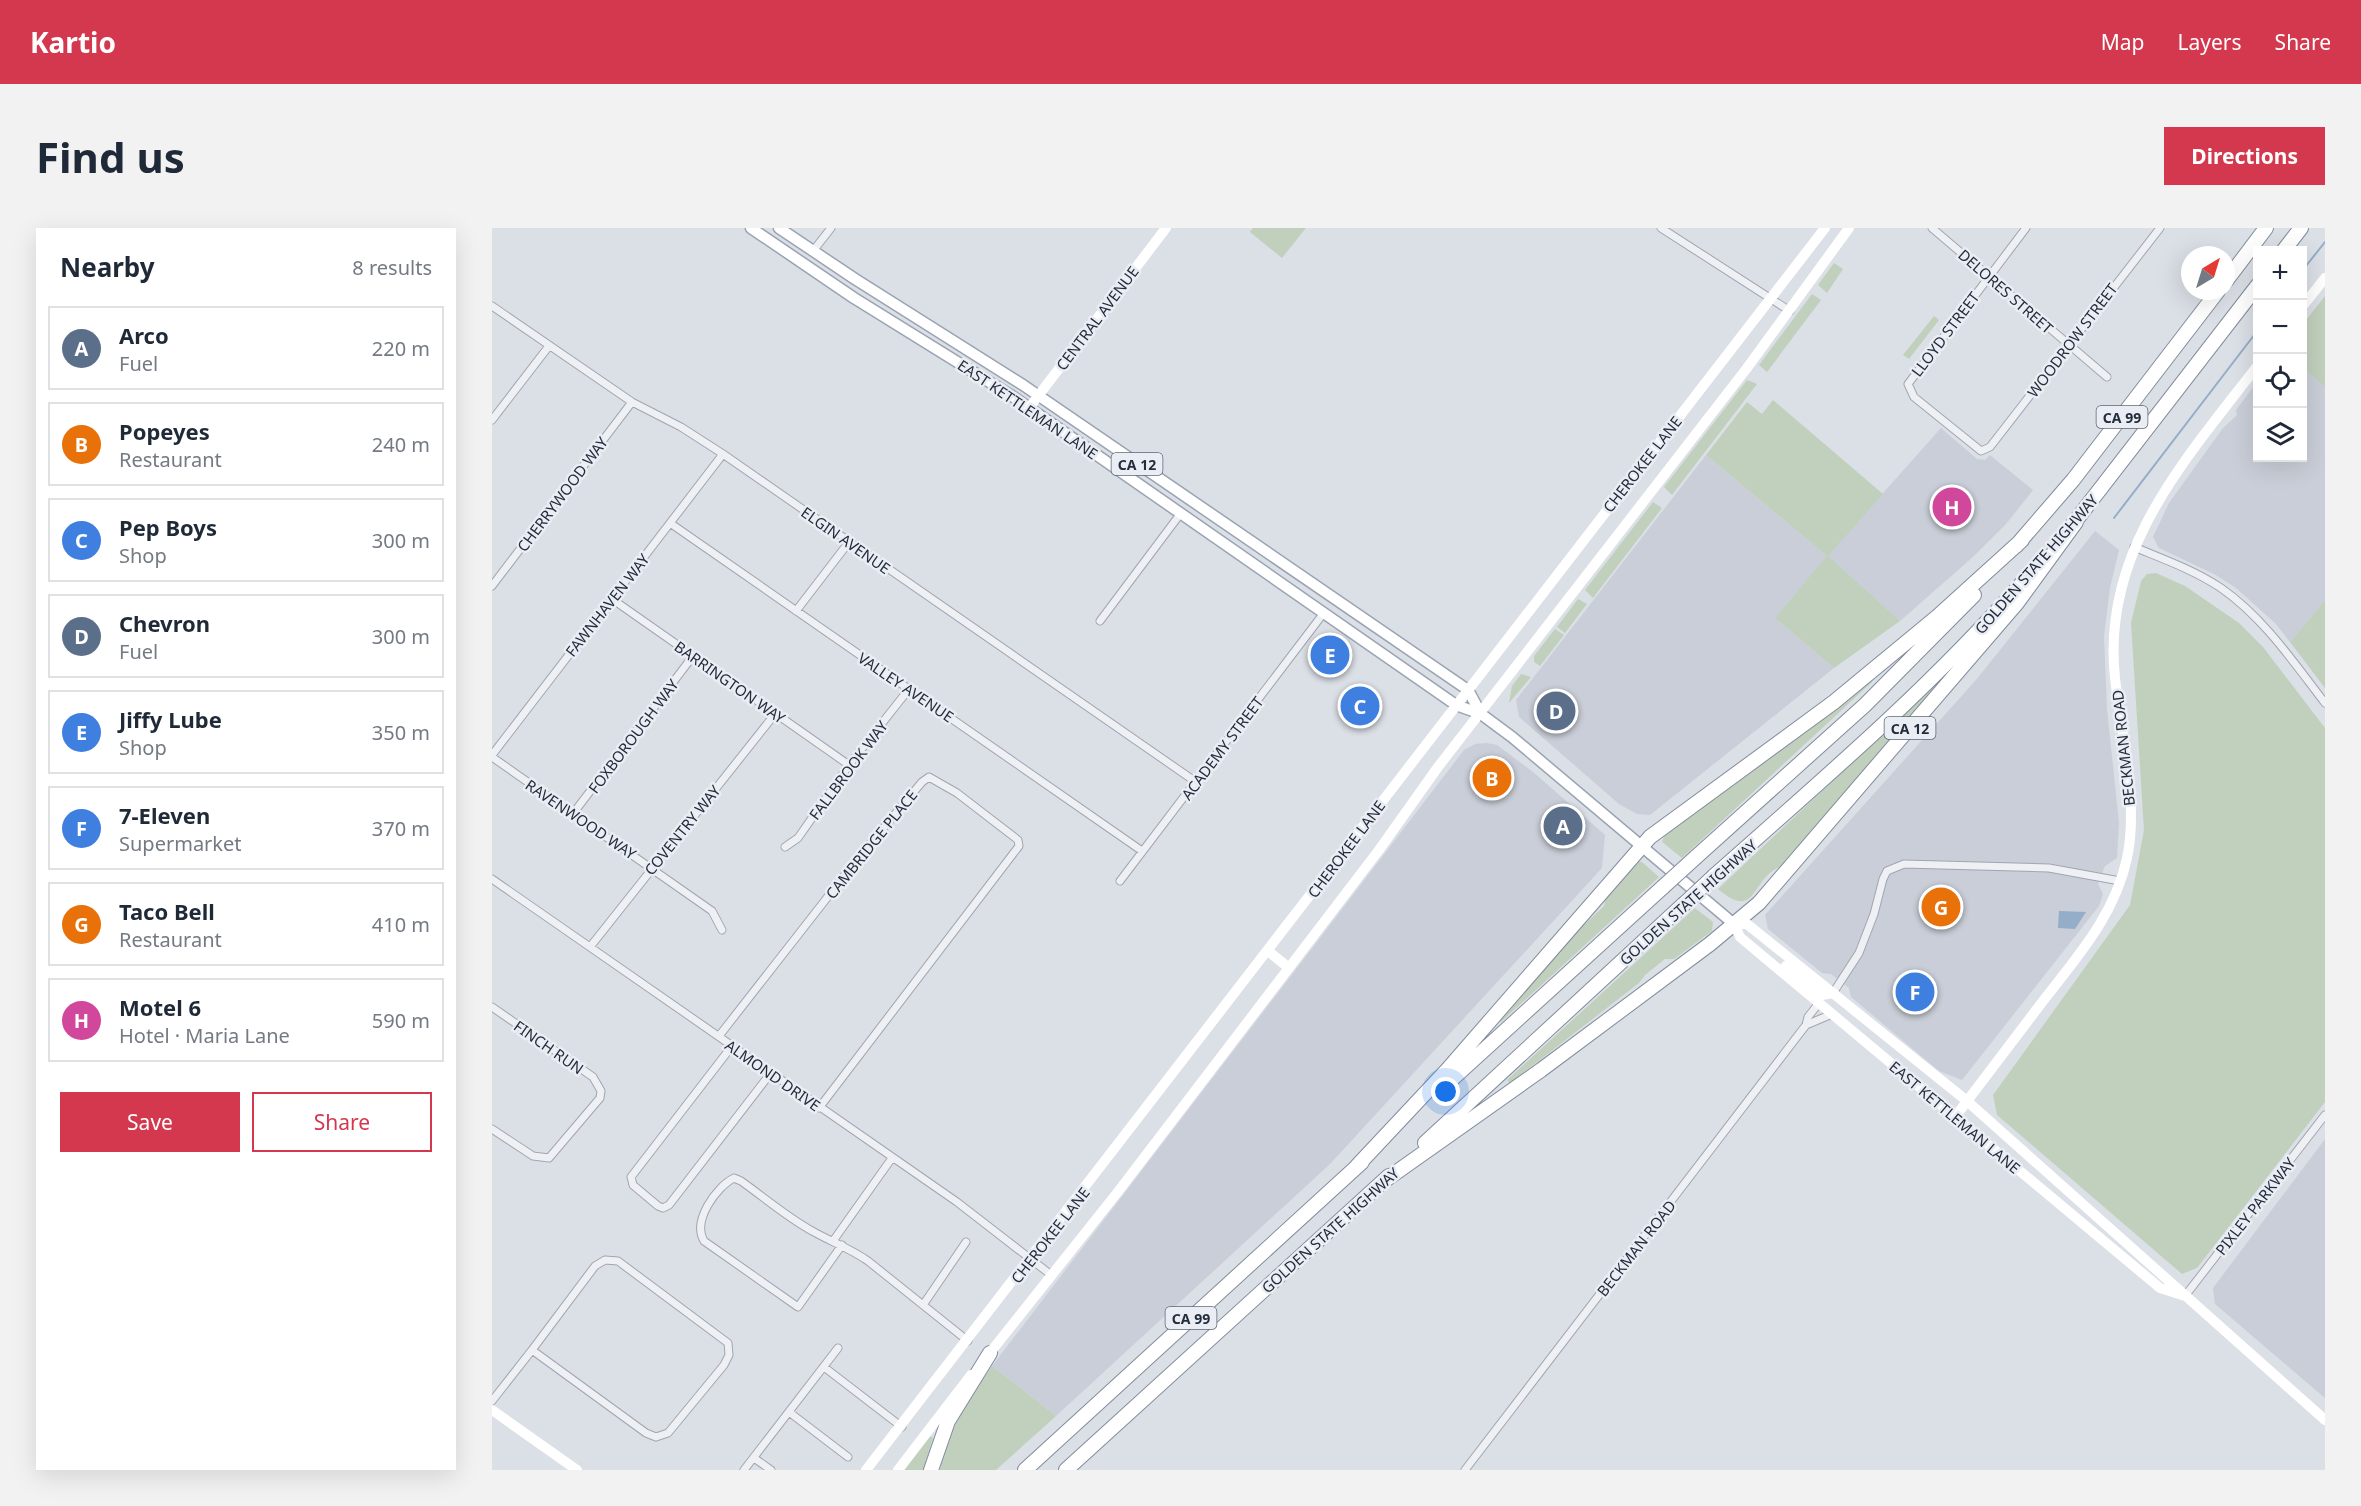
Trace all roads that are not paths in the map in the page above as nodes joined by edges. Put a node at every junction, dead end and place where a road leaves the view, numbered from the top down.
1 (751, 228) edge
2 (779, 228) edge
3 (831, 228) edge
4 (1166, 228) edge
5 (1661, 228) edge
6 (1826, 228) edge
7 (1849, 228) edge
8 (1932, 228) edge
9 (2026, 228) edge
10 (2160, 228) edge
11 (2266, 228) edge
12 (2301, 228) edge
13 (2287, 246) edge
14 (813, 251) junction
15 (2235, 268) edge
16 (1989, 276) junction
17 (2325, 278) edge
18 (2253, 292) edge
19 (1772, 298) junction
20 (2211, 300) edge
21 (2307, 301) edge
22 (492, 306) edge
23 (1790, 311) junction
24 (2068, 345) junction
25 (549, 346) junction
26 (2253, 372) edge
27 (2107, 377) dead end
28 (1038, 395) junction
29 (632, 402) junction
30 (1029, 408) junction
31 (492, 420) edge
32 (1985, 451) joint
33 (723, 454) junction
34 (1181, 513) junction
35 (2076, 522) junction
36 (670, 523) junction
37 (2022, 540) junction
38 (849, 542) junction
39 (2133, 547) junction
40 (492, 586) edge
41 (612, 599) junction
42 (796, 611) junction
43 (1323, 614) junction
44 (1100, 621) dead end
45 (693, 656) junction
46 (909, 689) junction
47 (1468, 690) junction
48 (2325, 703) edge
49 (1456, 705) junction
50 (775, 714) junction
51 (1481, 714) junction
52 (492, 756) edge
53 (849, 765) junction
54 (1196, 782) junction
55 (572, 815) junction
56 (1642, 845) junction
57 (784, 847) dead end
58 (1142, 851) junction
59 (652, 867) junction
60 (492, 879) edge
61 (1120, 881) dead end
62 (2120, 881) junction
63 (1734, 924) junction
64 (722, 930) dead end
65 (590, 947) junction
66 (1268, 951) junction
67 (1760, 953) junction
68 (1289, 968) junction
69 (1833, 993) junction
70 (1819, 1003) junction
71 (492, 1007) edge
72 (1832, 1014) junction
73 (1806, 1025) junction
74 (1886, 1035) junction
75 (719, 1036) junction
76 (732, 1046) junction
77 (770, 1074) junction
78 (1967, 1101) junction
79 (819, 1108) junction
80 (2325, 1115) edge
81 (1955, 1117) junction
82 (492, 1129) edge
83 (892, 1158) junction
84 (1357, 1166) junction
85 (1384, 1181) junction
86 (833, 1241) junction
87 (966, 1242) dead end
88 (842, 1245) junction
89 (1031, 1259) junction
90 (1050, 1274) junction
91 (2185, 1296) junction
92 (923, 1305) junction
93 (968, 1341) junction
94 (838, 1348) dead end
95 (532, 1350) junction
96 (990, 1353) junction
97 (824, 1367) junction
98 (492, 1401) edge
99 (492, 1410) edge
100 (789, 1412) junction
101 (2325, 1420) edge
102 (902, 1427) junction
103 (848, 1457) dead end
104 (754, 1458) junction
105 (577, 1470) edge
106 (744, 1470) edge
107 (771, 1470) edge
108 (866, 1470) edge
109 (898, 1470) edge
110 (931, 1470) edge
111 (1025, 1470) edge
112 (1066, 1470) edge
113 (1465, 1470) edge

1 - 30 main road, EAST KETTLEMAN LANE / CA 12
2 - 14 main road, EAST KETTLEMAN LANE / CA 12
3 - 14 street
4 - 28 main road, CENTRAL AVENUE
5 - 19 street
6 - 19 main road, CHEROKEE LANE
7 - 23 main road, CHEROKEE LANE
8 - 16 street, DELORES STREET
9 - 16 street, LLOYD STREET
10 - 24 street, WOODROW STREET
11 - 15 highway
12 - 13 highway
14 - 28 main road, EAST KETTLEMAN LANE / CA 12
16 - 24 street, DELORES STREET
16 - 32 street, LLOYD STREET
17 - 21 main road
18 - 35 highway, GOLDEN STATE HIGHWAY / CA 99
19 - 23 street
19 - 47 main road, CHEROKEE LANE
20 - 37 highway, GOLDEN STATE HIGHWAY / CA 99
22 - 25 street, ELGIN AVENUE
23 - 51 main road, CHEROKEE LANE
24 - 27 street, DELORES STREET
24 - 32 street, WOODROW STREET
25 - 29 street, ELGIN AVENUE
25 - 31 street
26 - 39 main road, BECKMAN ROAD
28 - 30 main road, CENTRAL AVENUE
28 - 47 main road, EAST KETTLEMAN LANE / CA 12
29 - 33 street, ELGIN AVENUE
29 - 40 street, CHERRYWOOD WAY
30 - 34 main road, EAST KETTLEMAN LANE / CA 12
33 - 36 street, FAWNHAVEN WAY
33 - 38 street, ELGIN AVENUE
34 - 43 main road, EAST KETTLEMAN LANE / CA 12
34 - 44 street
35 - 63 highway, CA 12
35 - 85 highway, GOLDEN STATE HIGHWAY / CA 99, bridge
36 - 41 street, FAWNHAVEN WAY
36 - 42 street, VALLEY AVENUE
37 - 56 highway
37 - 84 highway, GOLDEN STATE HIGHWAY / CA 99, bridge
38 - 42 street
38 - 54 street, ELGIN AVENUE
39 - 48 street
39 - 62 main road, BECKMAN ROAD
41 - 45 street, BARRINGTON WAY
41 - 52 street, FAWNHAVEN WAY
42 - 46 street, VALLEY AVENUE
43 - 49 main road, EAST KETTLEMAN LANE / CA 12
43 - 54 street, ACADEMY STREET
45 - 50 street, BARRINGTON WAY
45 - 55 street, FOXBOROUGH WAY
46 - 53 street, FALLBROOK WAY
46 - 58 street, VALLEY AVENUE
47 - 49 main road, CHEROKEE LANE
47 - 51 main road, EAST KETTLEMAN LANE / CA 12
49 - 51 main road, EAST KETTLEMAN LANE / CA 12
49 - 66 main road, CHEROKEE LANE
50 - 53 street, BARRINGTON WAY
50 - 59 street, COVENTRY WAY
51 - 56 main road, EAST KETTLEMAN LANE / CA 12
51 - 68 main road, CHEROKEE LANE
52 - 55 street, RAVENWOOD WAY
53 - 57 street, FALLBROOK WAY
54 - 58 street, ACADEMY STREET
55 - 59 street, RAVENWOOD WAY
56 - 63 main road, EAST KETTLEMAN LANE / CA 12
56 - 84 highway
58 - 61 street, ACADEMY STREET
59 - 64 street, RAVENWOOD WAY
59 - 65 street, COVENTRY WAY
60 - 65 street, ALMOND DRIVE
62 - 69 street
62 - 78 main road, BECKMAN ROAD
63 - 67 main road, EAST KETTLEMAN LANE
63 - 69 main road, EAST KETTLEMAN LANE
63 - 85 highway
65 - 75 street, ALMOND DRIVE
66 - 68 main road
66 - 89 main road, CHEROKEE LANE
67 - 69 main road
67 - 70 main road, EAST KETTLEMAN LANE
68 - 90 main road, CHEROKEE LANE
69 - 74 main road, EAST KETTLEMAN LANE
70 - 72 main road, EAST KETTLEMAN LANE
70 - 73 street, BECKMAN ROAD
70 - 74 main road
71 - 82 street, FINCH RUN
72 - 73 street, BECKMAN ROAD
72 - 81 main road, EAST KETTLEMAN LANE
73 - 113 street, BECKMAN ROAD
74 - 78 main road, EAST KETTLEMAN LANE
75 - 76 street, ALMOND DRIVE
75 - 79 street, CAMBRIDGE PLACE
76 - 77 street, ALMOND DRIVE
76 - 77 street
77 - 79 street, ALMOND DRIVE
78 - 81 main road, BECKMAN ROAD
78 - 91 main road, EAST KETTLEMAN LANE
79 - 83 street, ALMOND DRIVE
80 - 91 street, PIXLEY PARKWAY
81 - 91 main road, EAST KETTLEMAN LANE
83 - 86 street
83 - 89 street, ALMOND DRIVE
84 - 111 highway, GOLDEN STATE HIGHWAY / CA 99
85 - 112 highway, GOLDEN STATE HIGHWAY / CA 99
86 - 88 street
86 - 88 street
87 - 92 street
88 - 92 street
89 - 90 street, ALMOND DRIVE
89 - 93 main road, CHEROKEE LANE
90 - 96 main road, CHEROKEE LANE
91 - 101 main road, EAST KETTLEMAN LANE
92 - 93 street
93 - 102 main road, CHEROKEE LANE
94 - 97 street
95 - 95 street
95 - 98 street
96 - 109 main road, CHEROKEE LANE
96 - 110 highway
97 - 100 street
97 - 102 street
99 - 105 main road
100 - 103 street
100 - 104 street
102 - 108 main road, CHEROKEE LANE
104 - 106 street
104 - 107 street

